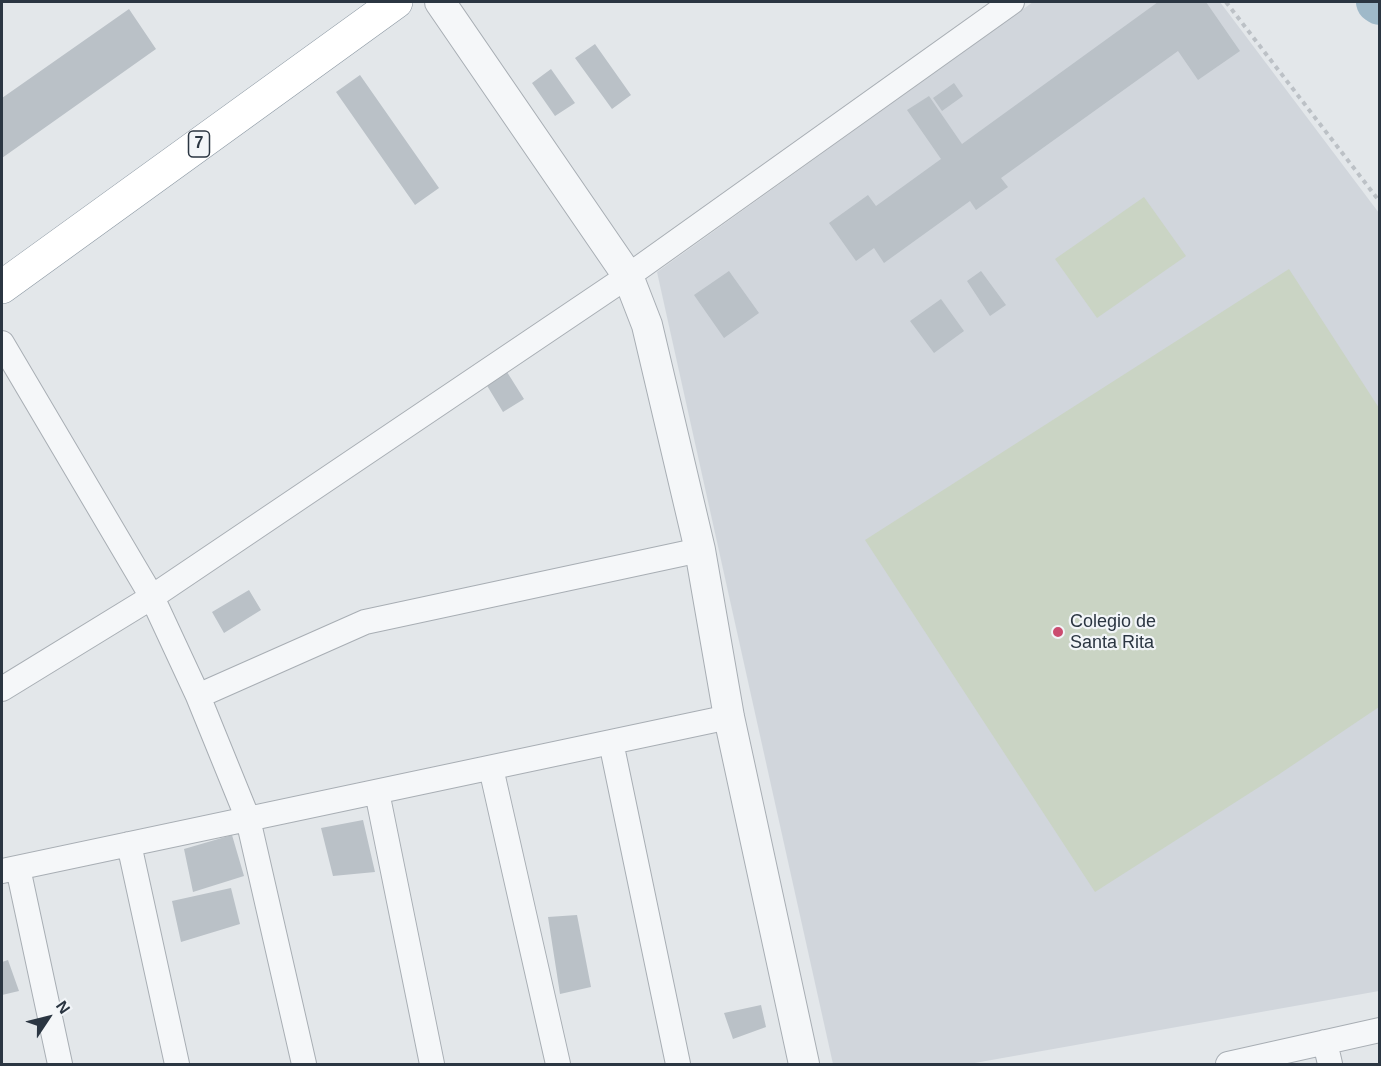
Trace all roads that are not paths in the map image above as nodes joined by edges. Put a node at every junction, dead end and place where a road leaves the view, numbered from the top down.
1 (396, 2) edge
2 (440, 2) edge
3 (1012, 2) edge
4 (628, 276) junction
5 (2, 287) edge
6 (2, 343) edge
7 (700, 550) junction
8 (152, 597) junction
9 (2, 689) edge
10 (198, 696) junction
11 (729, 717) junction
12 (611, 742) junction
13 (491, 768) junction
14 (377, 792) junction
15 (248, 819) junction
16 (129, 844) junction
17 (10, 870) edge
18 (1380, 1030) edge
19 (1327, 1053) edge
20 (60, 1065) edge
21 (177, 1065) edge
22 (304, 1065) edge
23 (432, 1065) edge
24 (558, 1065) edge
25 (678, 1065) edge
26 (804, 1065) edge
27 (1228, 1065) edge

1 - 5 highway, 7
2 - 4 street
3 - 4 street
4 - 7 street
4 - 8 street
6 - 8 street
7 - 10 street
7 - 11 street
8 - 9 street
8 - 10 street
10 - 15 street
11 - 12 street
11 - 26 street
12 - 13 street
12 - 25 street
13 - 14 street
13 - 24 street
14 - 15 street
14 - 23 street
15 - 16 street
15 - 22 street
16 - 17 street
16 - 21 street
17 - 20 street
18 - 19 street
19 - 27 street

